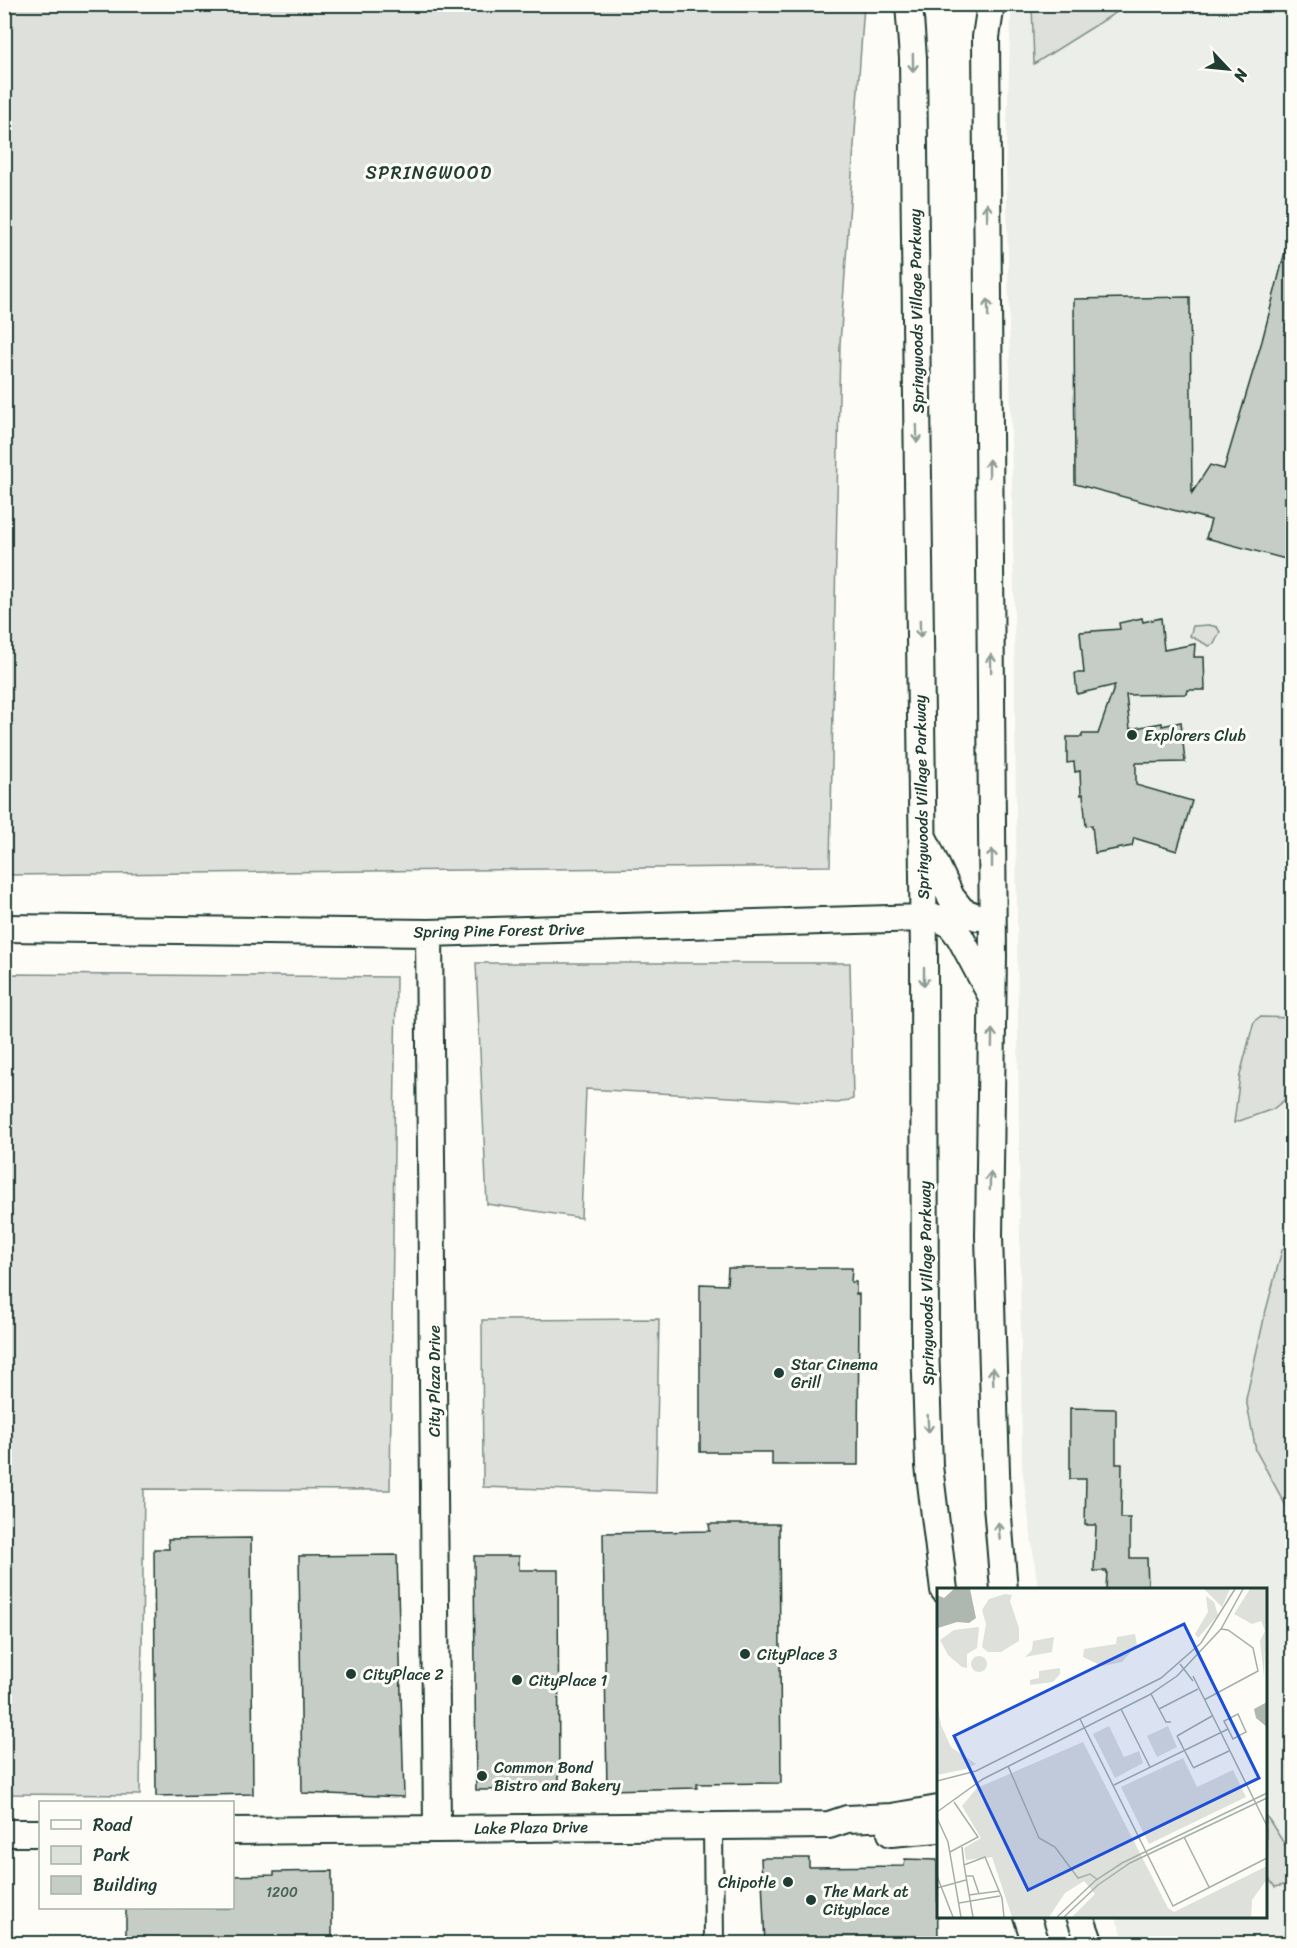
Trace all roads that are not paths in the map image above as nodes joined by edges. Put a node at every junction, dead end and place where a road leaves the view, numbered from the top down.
1 (909, 4) edge
2 (991, 4) edge
3 (921, 832) junction
4 (985, 917) junction
5 (930, 918) junction
6 (4, 928) edge
7 (429, 933) junction
8 (993, 998) junction
9 (944, 1588) edge
10 (1004, 1588) edge
11 (937, 1809) edge
12 (713, 1825) junction
13 (829, 1825) junction
14 (437, 1828) junction
15 (937, 1830) edge
16 (234, 1831) edge
17 (4, 1833) edge
18 (39, 1833) edge
19 (897, 1833) junction
20 (937, 1841) edge
21 (1027, 1918) edge
22 (1080, 1918) edge
23 (714, 1944) edge
24 (1036, 1944) edge
25 (1090, 1944) edge

1 -> 3 main road, Springwoods Village Parkway
4 -> 2 main road
3 - 4 main road
3 - 5 main road, Springwoods Village Parkway
4 - 5 street, Spring Pine Forest Drive
4 - 8 main road
5 - 7 main road, Spring Pine Forest Drive
5 - 8 main road
5 -> 9 main road, Springwoods Village Parkway
6 - 7 main road, Spring Pine Forest Drive
7 - 14 main road, City Plaza Drive
10 -> 8 main road
11 - 13 main road, Lake Plaza Drive
12 - 13 main road, Lake Plaza Drive
12 - 14 main road, Lake Plaza Drive
12 - 23 street
13 - 19 main road, Lake Plaza Drive
14 - 16 main road, Lake Plaza Drive
15 - 19 main road, Lake Plaza Drive
17 - 18 main road
19 - 20 main road
21 - 24 main road
22 - 25 main road

